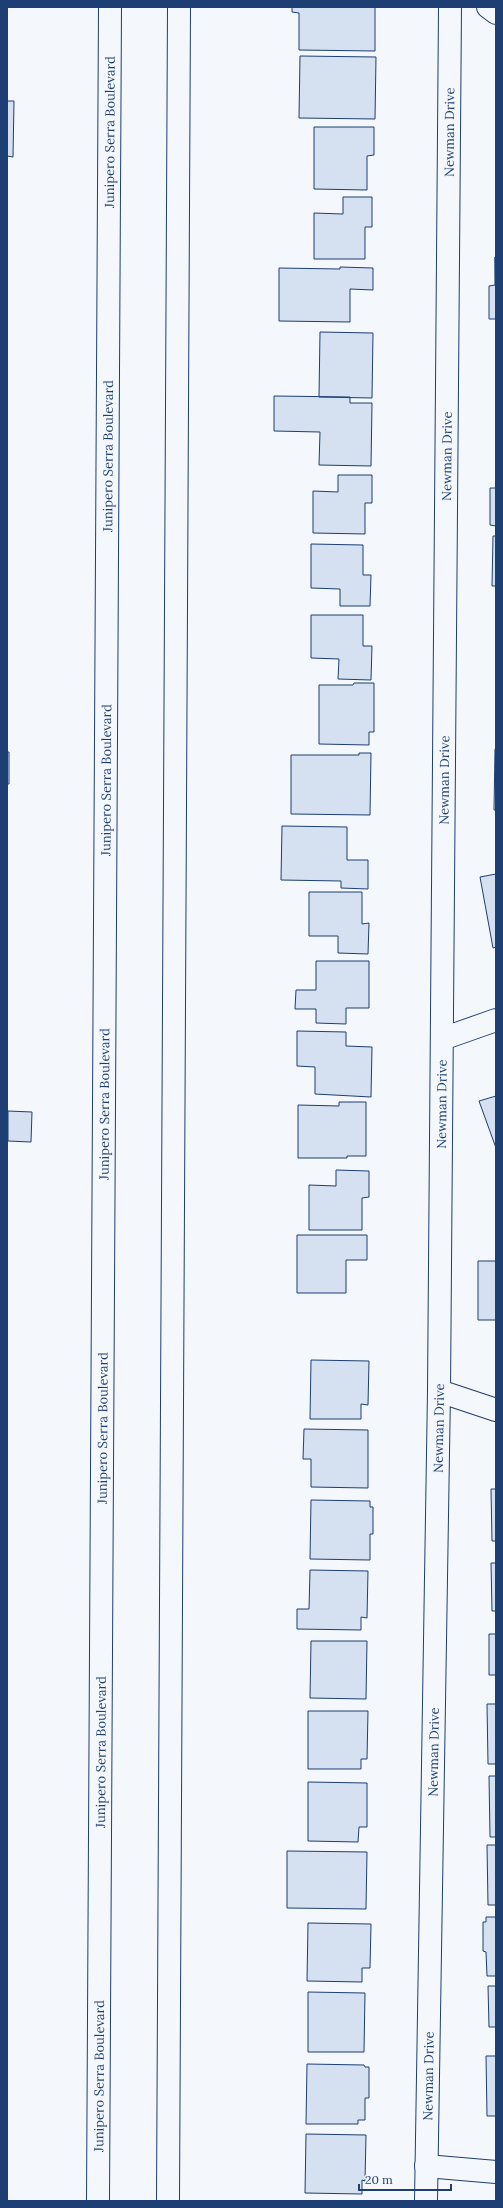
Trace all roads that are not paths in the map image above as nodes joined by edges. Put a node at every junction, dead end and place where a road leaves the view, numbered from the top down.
1 (110, 7) edge
2 (179, 7) edge
3 (450, 7) edge
4 (488, 7) edge
5 (496, 13) edge
6 (496, 1020) edge
7 (442, 1039) junction
8 (439, 1391) junction
9 (496, 1410) edge
10 (426, 2166) junction
11 (496, 2172) edge
12 (98, 2201) edge
13 (168, 2201) edge
14 (426, 2201) edge

1 - 12 main road, Junipero Serra Boulevard
2 - 13 main road
3 - 7 main road, Newman Drive
4 - 5 main road
6 - 7 main road
7 - 8 main road, Newman Drive
8 - 9 main road
8 - 10 main road, Newman Drive
10 - 11 main road
10 - 14 main road, Newman Drive

